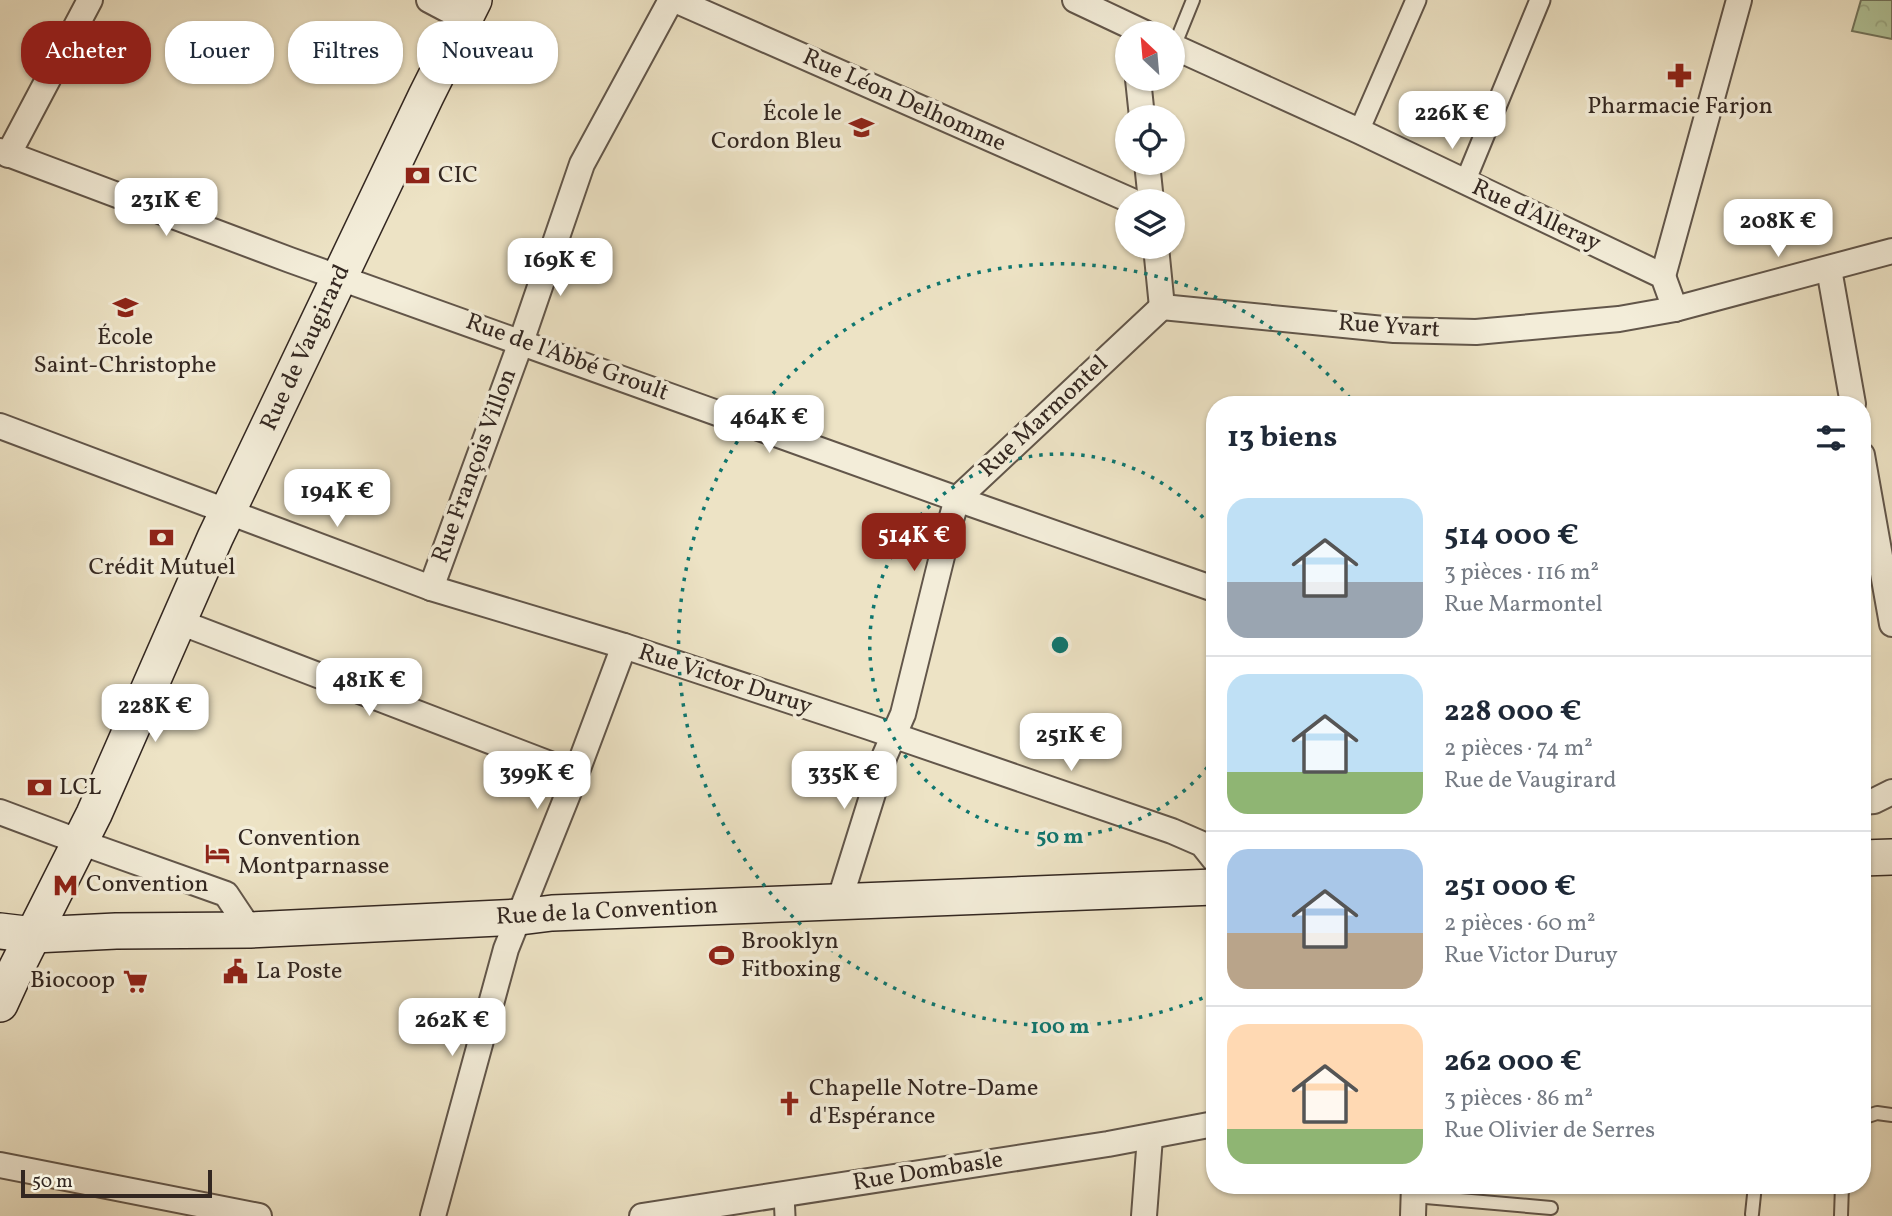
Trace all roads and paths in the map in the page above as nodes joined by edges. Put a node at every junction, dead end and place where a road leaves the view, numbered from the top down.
1 (90, 0) edge
2 (429, 0) edge
3 (673, 0) edge
4 (1075, 0) edge
5 (1193, 0) edge
6 (1416, 0) edge
7 (1540, 0) edge
8 (1740, 0) edge
9 (470, 10) edge
10 (1117, 21) edge
11 (1184, 21) edge
12 (1185, 51) edge
13 (1359, 131) junction
14 (4, 153) edge
15 (1465, 182) junction
16 (1115, 194) edge
17 (1892, 251) edge
18 (1157, 259) edge
19 (1829, 269) junction
20 (1663, 276) junction
21 (340, 277) junction
22 (1162, 307) junction
23 (1675, 309) junction
24 (521, 342) junction
25 (1852, 396) edge
26 (0, 426) edge
27 (957, 499) junction
28 (1871, 506) edge
29 (228, 512) junction
30 (1206, 586) edge
31 (431, 588) junction
32 (177, 621) junction
33 (1892, 624) edge
34 (624, 646) junction
35 (892, 736) junction
36 (576, 774) junction
37 (1892, 792) edge
38 (1871, 801) edge
39 (0, 812) edge
40 (80, 842) junction
41 (1206, 849) edge
42 (1892, 857) edge
43 (1871, 858) edge
44 (1206, 887) edge
45 (839, 902) junction
46 (520, 917) junction
47 (250, 930) junction
48 (0, 931) edge
49 (34, 935) junction
50 (0, 1004) edge
51 (1871, 1115) edge
52 (1892, 1115) edge
53 (1206, 1126) edge
54 (1150, 1137) junction
55 (0, 1165) edge
56 (1754, 1194) edge
57 (1842, 1194) edge
58 (1414, 1199) edge
59 (785, 1205) edge
60 (1551, 1208) dead end
61 (1752, 1214) dead end
62 (259, 1216) edge
63 (433, 1216) edge
64 (642, 1216) edge
65 (1144, 1216) edge
66 (1841, 1216) edge

1 - 14 street
2 - 9 street
3 - 16 street, Rue Léon Delhomme
3 - 24 street, Rue François Villon
4 - 10 street
5 - 11 lane
6 - 13 street
7 - 15 street
8 - 20 street
9 - 21 main road, Rue de Vaugirard
12 - 13 street, Rue d'Alleray
13 - 15 street, Rue d'Alleray
14 - 21 street, Rue de l'Abbé Groult
15 - 20 street, Rue d'Alleray
17 - 19 street
18 - 22 street
19 - 23 street
19 - 25 street
20 - 23 street
21 - 24 street, Rue de l'Abbé Groult
21 - 29 main road, Rue de Vaugirard
22 - 23 street, Rue Yvart
22 - 27 street, Rue Marmontel
24 - 27 street, Rue de l'Abbé Groult
24 - 31 street, Rue François Villon
26 - 29 street, Rue Victor Duruy
27 - 30 street, Rue de l'Abbé Groult
27 - 35 street, Rue Marmontel
28 - 33 street
29 - 31 street, Rue Victor Duruy
29 - 32 main road, Rue de Vaugirard
31 - 34 street, Rue Victor Duruy
32 - 36 street
32 - 40 main road, Rue de Vaugirard
34 - 35 street, Rue Victor Duruy
34 - 36 street
35 - 41 street, Rue Victor Duruy
35 - 45 street, Rue Marmontel
36 - 46 street
37 - 38 street
39 - 40 street
40 - 47 street
40 - 49 main road, Rue de Vaugirard
42 - 43 main road
44 - 45 main road, Rue de la Convention
45 - 46 main road, Rue de la Convention
46 - 47 main road, Rue de la Convention
46 - 63 street
47 - 49 main road, Rue de la Convention
48 - 49 main road, Rue de la Convention
49 - 50 main road, Rue de Vaugirard
51 - 52 lane
53 - 54 street, Rue Dombasle
54 - 59 street, Rue Dombasle
54 - 65 street
55 - 62 street
56 - 61 lane
57 - 66 lane
58 - 60 lane
59 - 64 street, Rue Dombasle

